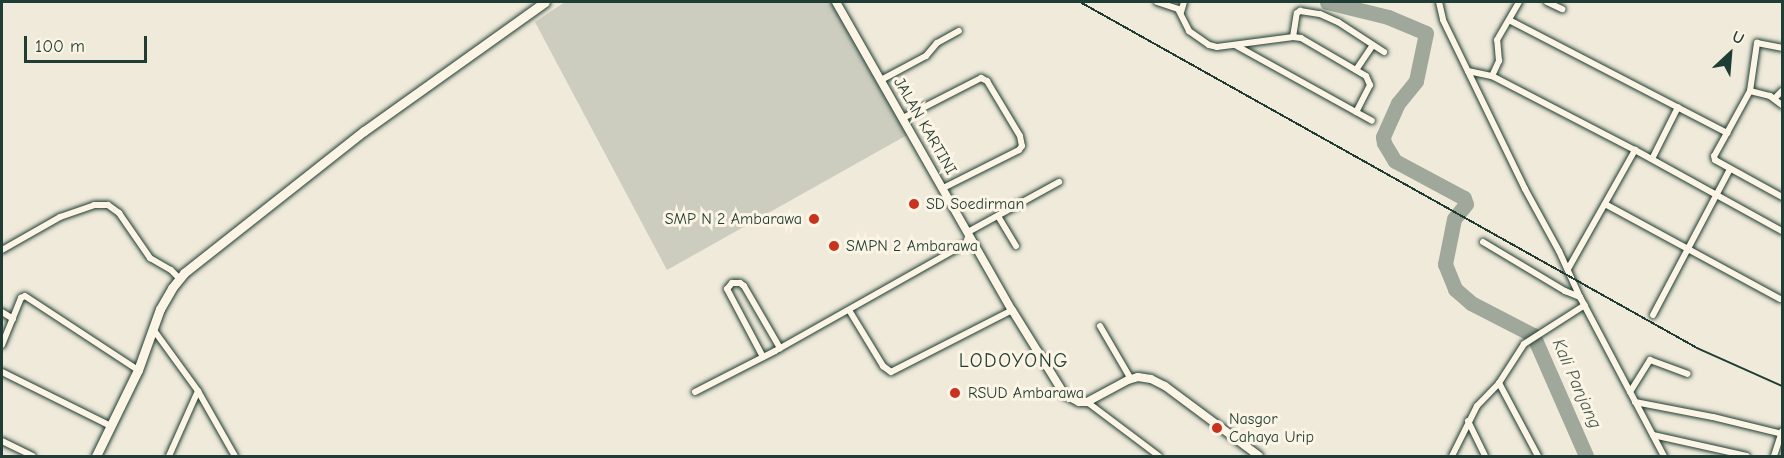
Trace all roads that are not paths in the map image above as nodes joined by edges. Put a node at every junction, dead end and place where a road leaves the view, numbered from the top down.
1 (545, 2) edge
2 (836, 2) edge
3 (1157, 2) edge
4 (1184, 2) edge
5 (1438, 2) edge
6 (1519, 2) edge
7 (1547, 2) edge
8 (1563, 9) dead end
9 (1181, 12) junction
10 (1509, 20) junction
11 (959, 31) dead end
12 (1293, 37) junction
13 (1234, 45) junction
14 (1372, 46) junction
15 (1782, 48) edge
16 (1384, 52) dead end
17 (1356, 70) junction
18 (1468, 71) junction
19 (1492, 76) junction
20 (881, 80) junction
21 (1750, 91) junction
22 (1782, 91) edge
23 (1775, 98) junction
24 (1782, 105) edge
25 (1678, 106) junction
26 (1356, 112) junction
27 (903, 118) junction
28 (1372, 121) dead end
29 (1727, 133) junction
30 (1635, 150) junction
31 (1652, 159) junction
32 (1730, 169) junction
33 (1059, 182) dead end
34 (943, 188) junction
35 (1782, 194) edge
36 (1717, 195) junction
37 (1605, 204) junction
38 (998, 216) junction
39 (1782, 231) edge
40 (970, 236) junction
41 (1483, 242) dead end
42 (1016, 246) dead end
43 (1690, 249) junction
44 (2, 250) edge
45 (1568, 269) junction
46 (179, 278) junction
47 (1580, 297) junction
48 (1780, 299) dead end
49 (1585, 306) junction
50 (849, 310) junction
51 (1012, 310) junction
52 (2, 312) edge
53 (1653, 315) dead end
54 (13, 319) junction
55 (1100, 326) dead end
56 (153, 329) junction
57 (2, 345) edge
58 (780, 348) junction
59 (763, 357) junction
60 (138, 370) junction
61 (2, 372) edge
62 (1688, 374) dead end
63 (1131, 379) junction
64 (1499, 382) junction
65 (198, 391) junction
66 (694, 392) dead end
67 (1630, 392) junction
68 (1087, 402) junction
69 (1635, 402) junction
70 (1468, 421) junction
71 (111, 426) junction
72 (1782, 433) edge
73 (1653, 435) junction
74 (2, 441) edge
75 (33, 456) edge
76 (96, 456) edge
77 (169, 456) edge
78 (235, 456) edge
79 (1159, 456) edge
80 (1259, 456) edge
81 (1452, 456) edge
82 (1485, 456) edge
83 (1538, 456) edge
84 (1664, 456) edge
85 (1746, 456) edge
86 (1774, 456) edge

1 - 46 main road
2 - 20 street, JALAN KARTINI
3 - 9 street
4 - 9 street
5 - 18 street
6 - 10 street
7 - 8 street
9 - 13 street
10 - 19 street
10 - 25 street
11 - 20 street
12 - 13 street
12 - 14 street
12 - 17 street
13 - 26 street
14 - 16 street
14 - 17 street
15 - 21 street
17 - 26 street
18 - 19 street
18 - 45 street
19 - 30 street
20 - 27 street, JALAN KARTINI
21 - 23 street
21 - 29 street
22 - 23 street
23 - 24 street
25 - 29 street
25 - 31 street
26 - 28 street
27 - 34 street, JALAN KARTINI
27 - 34 street
29 - 32 street
30 - 31 street
30 - 37 street
31 - 36 street
32 - 35 street
32 - 36 street
33 - 38 street
34 - 40 street, JALAN KARTINI
36 - 39 street
36 - 43 street
37 - 43 street
37 - 45 street
38 - 40 street
38 - 42 street
40 - 50 street
40 - 51 street, JALAN KARTINI
41 - 47 street
43 - 48 street
43 - 53 street
44 - 46 street
45 - 47 street
46 - 56 main road
47 - 49 street
49 - 64 street
49 - 67 street
50 - 51 street
50 - 58 street
51 - 68 street, JALAN KARTINI
52 - 54 street
54 - 57 street
54 - 60 street
55 - 63 street
56 - 60 main road
56 - 65 street
58 - 59 street
58 - 59 street
59 - 66 street
60 - 71 main road
61 - 71 street
62 - 67 street
63 - 68 street
63 - 80 street
64 - 70 street
64 - 83 street
65 - 77 street
65 - 78 street
67 - 69 street
68 - 79 street
69 - 72 street
69 - 73 street
70 - 81 street
70 - 82 street
71 - 76 main road
72 - 86 street
73 - 84 street
73 - 85 street
74 - 75 street

